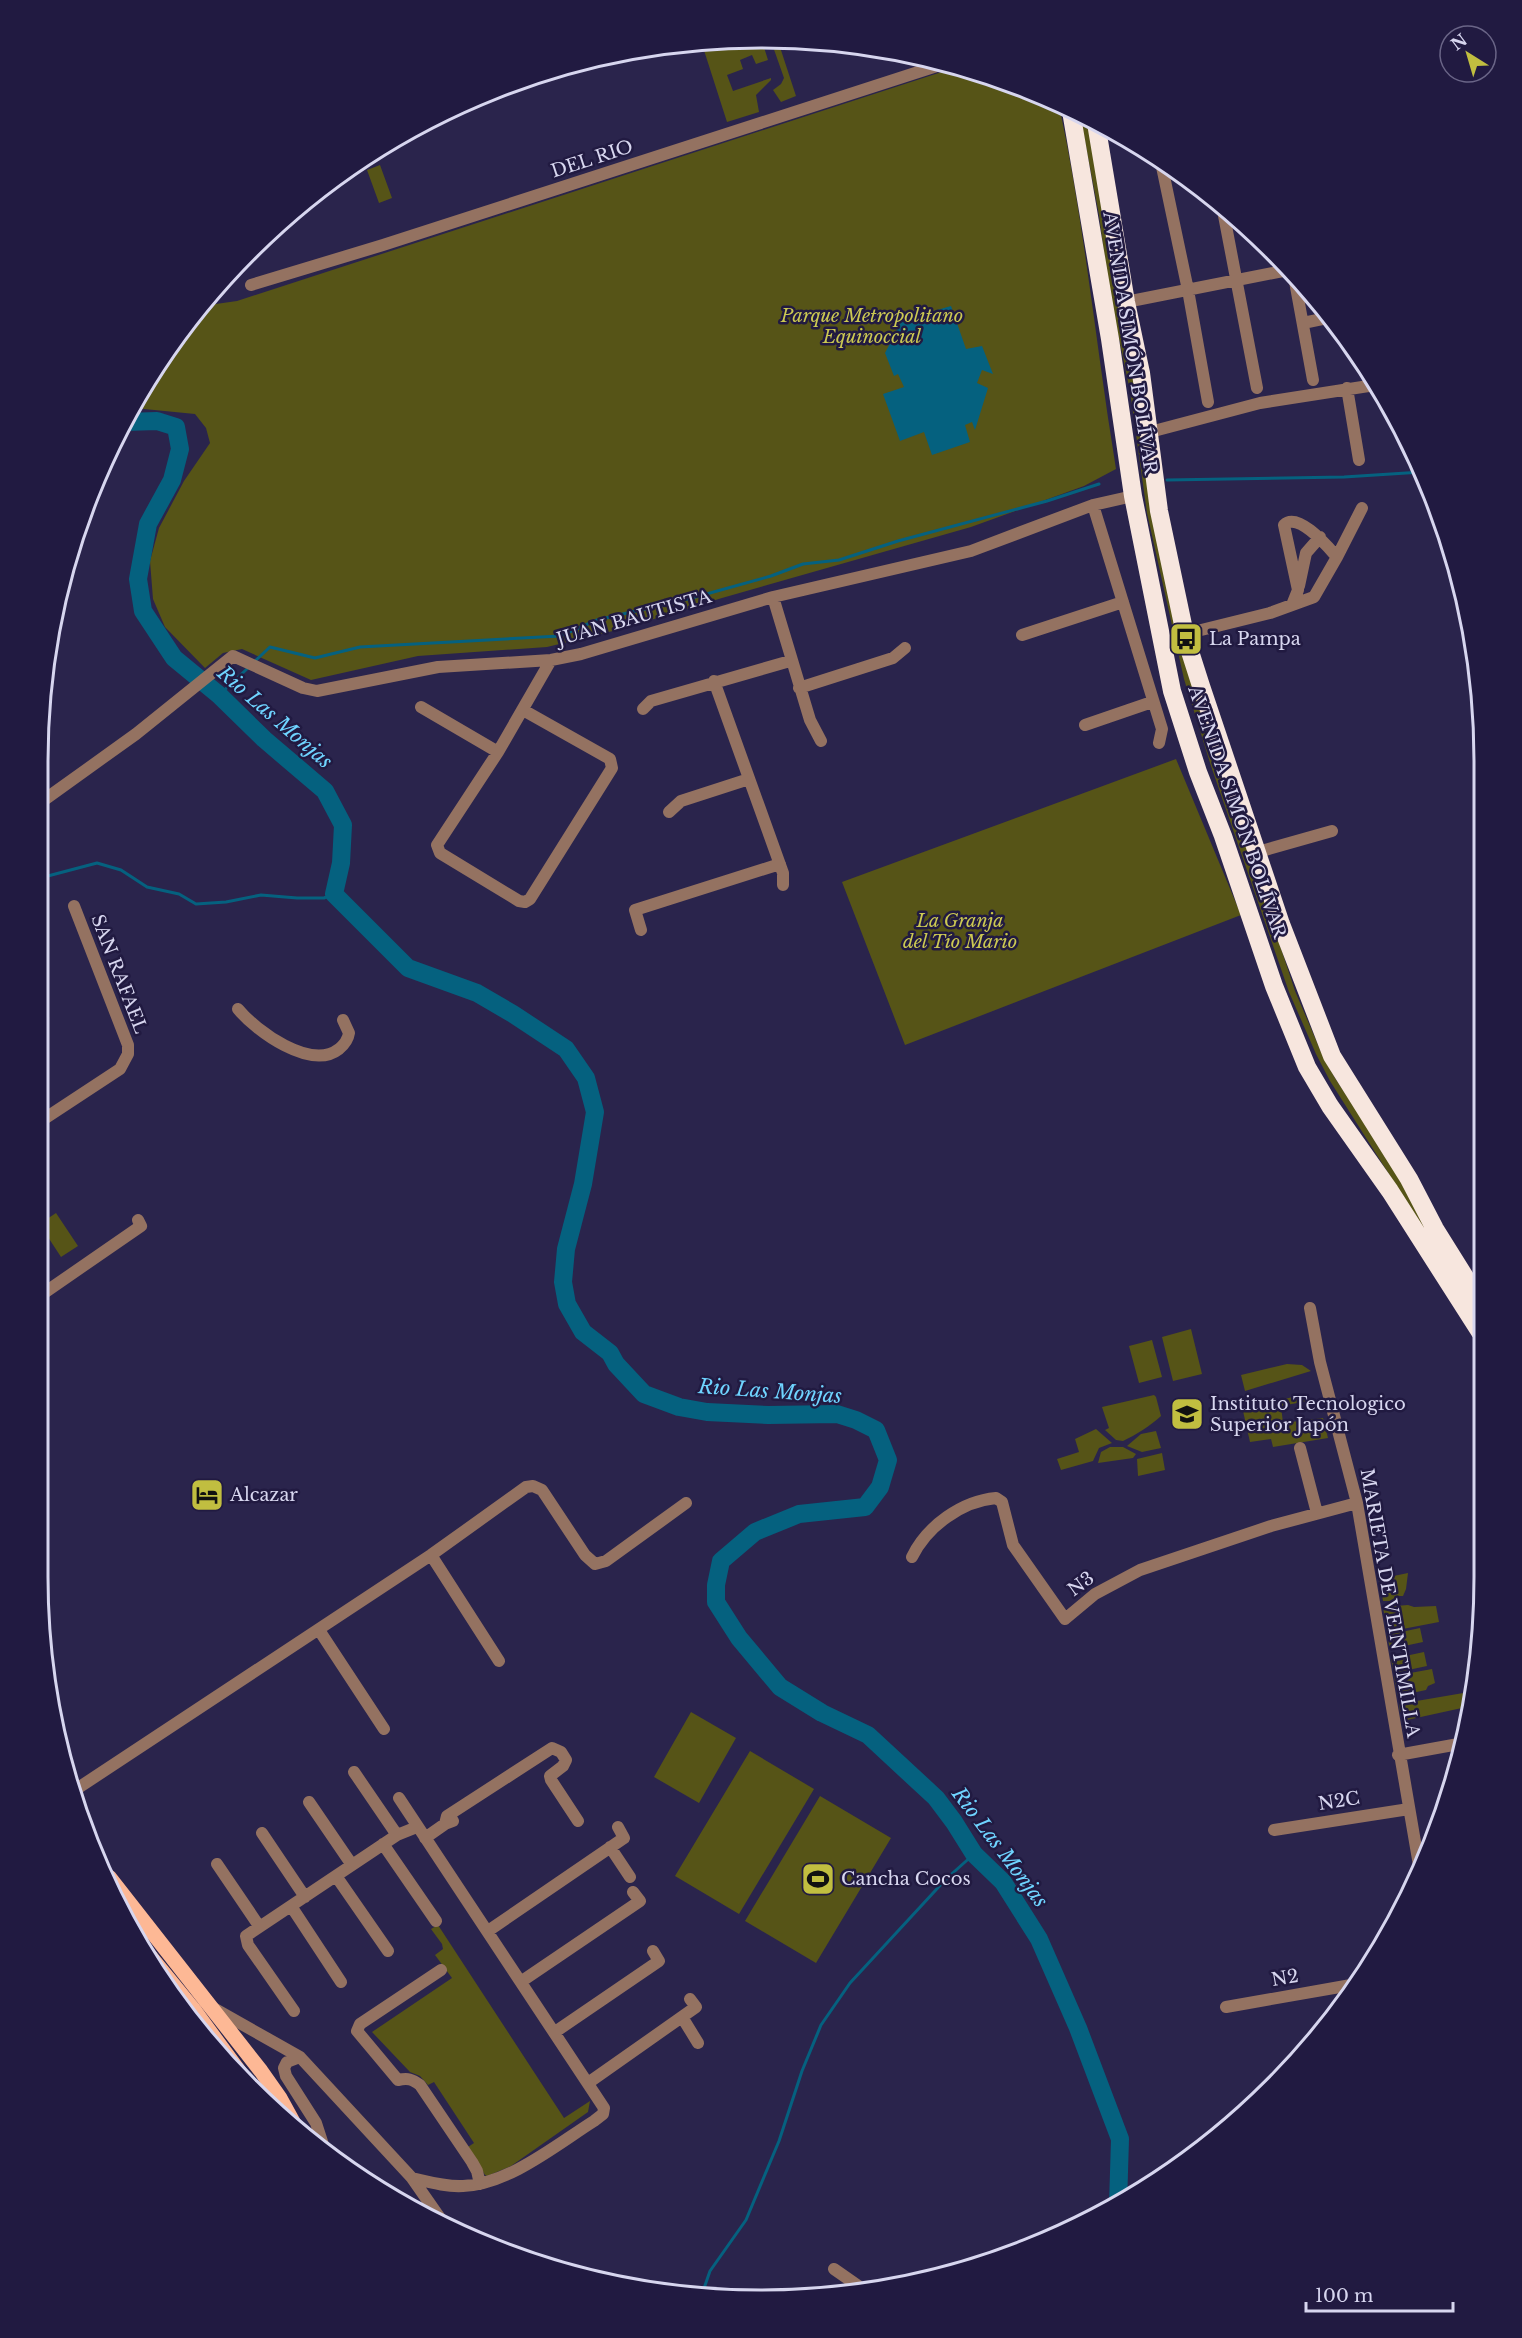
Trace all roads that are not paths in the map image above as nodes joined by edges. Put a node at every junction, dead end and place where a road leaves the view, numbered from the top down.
1 (929, 68) edge
2 (1073, 120) edge
3 (1098, 133) edge
4 (1163, 172) edge
5 (1225, 220) edge
6 (1279, 272) edge
7 (1236, 281) junction
8 (251, 285) dead end
9 (1188, 290) junction
10 (1297, 291) edge
11 (1126, 302) junction
12 (1321, 319) edge
13 (1303, 323) junction
14 (1313, 380) dead end
15 (1367, 386) edge
16 (1257, 388) dead end
17 (1347, 388) junction
18 (1208, 402) dead end
19 (1150, 432) junction
20 (1359, 460) dead end
21 (1133, 496) junction
22 (1093, 505) junction
23 (1362, 508) dead end
24 (1320, 537) junction
25 (1337, 558) junction
26 (1298, 590) junction
27 (773, 597) junction
28 (1123, 602) junction
29 (1292, 605) junction
30 (1185, 634) junction
31 (1022, 635) dead end
32 (905, 648) dead end
33 (551, 660) junction
34 (790, 661) junction
35 (714, 681) junction
36 (799, 688) junction
37 (1152, 702) junction
38 (421, 707) dead end
39 (523, 710) junction
40 (643, 710) dead end
41 (1085, 725) dead end
42 (821, 741) dead end
43 (1159, 743) dead end
44 (498, 752) junction
45 (749, 779) junction
46 (48, 797) edge
47 (669, 812) dead end
48 (1332, 831) dead end
49 (1258, 852) junction
50 (780, 864) junction
51 (783, 885) dead end
52 (74, 906) dead end
53 (641, 930) dead end
54 (238, 1009) dead end
55 (343, 1020) dead end
56 (48, 1116) edge
57 (140, 1223) dead end
58 (48, 1290) edge
59 (1474, 1291) edge
60 (1310, 1308) dead end
61 (1474, 1323) edge
62 (1300, 1448) dead end
63 (686, 1503) dead end
64 (1357, 1503) junction
65 (1317, 1513) junction
66 (430, 1555) junction
67 (912, 1557) dead end
68 (319, 1630) junction
69 (499, 1662) dead end
70 (384, 1729) dead end
71 (1454, 1745) edge
72 (1398, 1755) junction
73 (354, 1772) dead end
74 (80, 1787) edge
75 (399, 1798) dead end
76 (309, 1802) dead end
77 (1409, 1809) junction
78 (578, 1821) dead end
79 (417, 1827) junction
80 (618, 1827) dead end
81 (1274, 1830) dead end
82 (262, 1833) dead end
83 (397, 1835) junction
84 (425, 1838) junction
85 (383, 1844) junction
86 (610, 1847) junction
87 (1417, 1856) edge
88 (217, 1864) dead end
89 (352, 1865) junction
90 (336, 1876) junction
91 (630, 1876) dead end
92 (633, 1892) dead end
93 (124, 1896) edge
94 (304, 1897) junction
95 (291, 1905) junction
96 (436, 1921) dead end
97 (259, 1926) junction
98 (488, 1931) junction
99 (388, 1951) dead end
100 (653, 1951) dead end
101 (441, 1970) dead end
102 (522, 1981) junction
103 (341, 1982) dead end
104 (1345, 1986) edge
105 (690, 1999) dead end
106 (1226, 2007) dead end
107 (213, 2008) junction
108 (294, 2011) dead end
109 (682, 2017) junction
110 (555, 2032) junction
111 (698, 2043) dead end
112 (300, 2057) junction
113 (588, 2083) junction
114 (285, 2108) edge
115 (321, 2138) edge
116 (412, 2178) junction
117 (480, 2184) junction
118 (434, 2210) edge
119 (834, 2269) dead end
120 (855, 2284) edge

1 - 8 street, DEL RIO
2 - 21 highway, AVENIDA SIMÓN BOLÍVAR
3 - 11 highway, AVENIDA SIMÓN BOLÍVAR
4 - 9 street
5 - 7 street
6 - 7 street
7 - 9 street
7 - 16 street
9 - 11 street
9 - 18 street
10 - 13 street
11 - 19 highway, AVENIDA SIMÓN BOLÍVAR
12 - 13 street
13 - 14 street
15 - 17 street
17 - 19 street
17 - 20 street
19 - 30 highway, AVENIDA SIMÓN BOLÍVAR
21 - 22 street, JUAN BAUTISTA
21 - 61 highway, AVENIDA SIMÓN BOLÍVAR
22 - 27 street, JUAN BAUTISTA
22 - 28 street
23 - 25 street
24 - 25 street
24 - 26 street
24 - 26 street
25 - 29 street
26 - 29 street
27 - 33 street, JUAN BAUTISTA
27 - 34 street
28 - 31 street
28 - 37 street
29 - 30 street
30 - 49 highway, AVENIDA SIMÓN BOLÍVAR
32 - 36 street
33 - 39 street
33 - 46 street, JUAN BAUTISTA
34 - 35 street
34 - 36 street
35 - 40 street
35 - 45 street
36 - 42 street
37 - 41 street
37 - 43 street
38 - 44 street
39 - 44 street
39 - 44 street
45 - 47 street
45 - 50 street
48 - 49 street
49 - 59 highway, AVENIDA SIMÓN BOLÍVAR
50 - 51 street
50 - 53 street
52 - 56 street, SAN RAFAEL
54 - 55 street
57 - 58 street
60 - 64 street, MARIETA DE VEINTIMILLA
62 - 65 street
63 - 66 street
64 - 65 street, N3
64 - 72 street, MARIETA DE VEINTIMILLA
65 - 67 street, N3
66 - 68 street
66 - 69 street
68 - 70 street
68 - 74 street
71 - 72 street
72 - 77 street, MARIETA DE VEINTIMILLA
73 - 83 street
75 - 79 street
76 - 89 street
77 - 81 street, N2C
77 - 87 street, MARIETA DE VEINTIMILLA
78 - 84 street
79 - 83 street
79 - 84 street
80 - 86 street
82 - 94 street
83 - 85 street
84 - 98 street
85 - 89 street
85 - 96 street
86 - 91 street
86 - 98 street
88 - 97 street
89 - 90 street
90 - 94 street
90 - 99 street
92 - 102 street
93 - 107 main road
94 - 95 street
95 - 97 street
95 - 103 street
97 - 108 street
98 - 102 street
100 - 110 street
101 - 117 street
102 - 110 street
104 - 106 street, N2
105 - 109 street
107 - 112 street
107 - 114 main road
109 - 111 street
109 - 113 street
110 - 113 street
112 - 115 street
112 - 116 street
113 - 117 street
116 - 117 street
116 - 118 street
119 - 120 street

